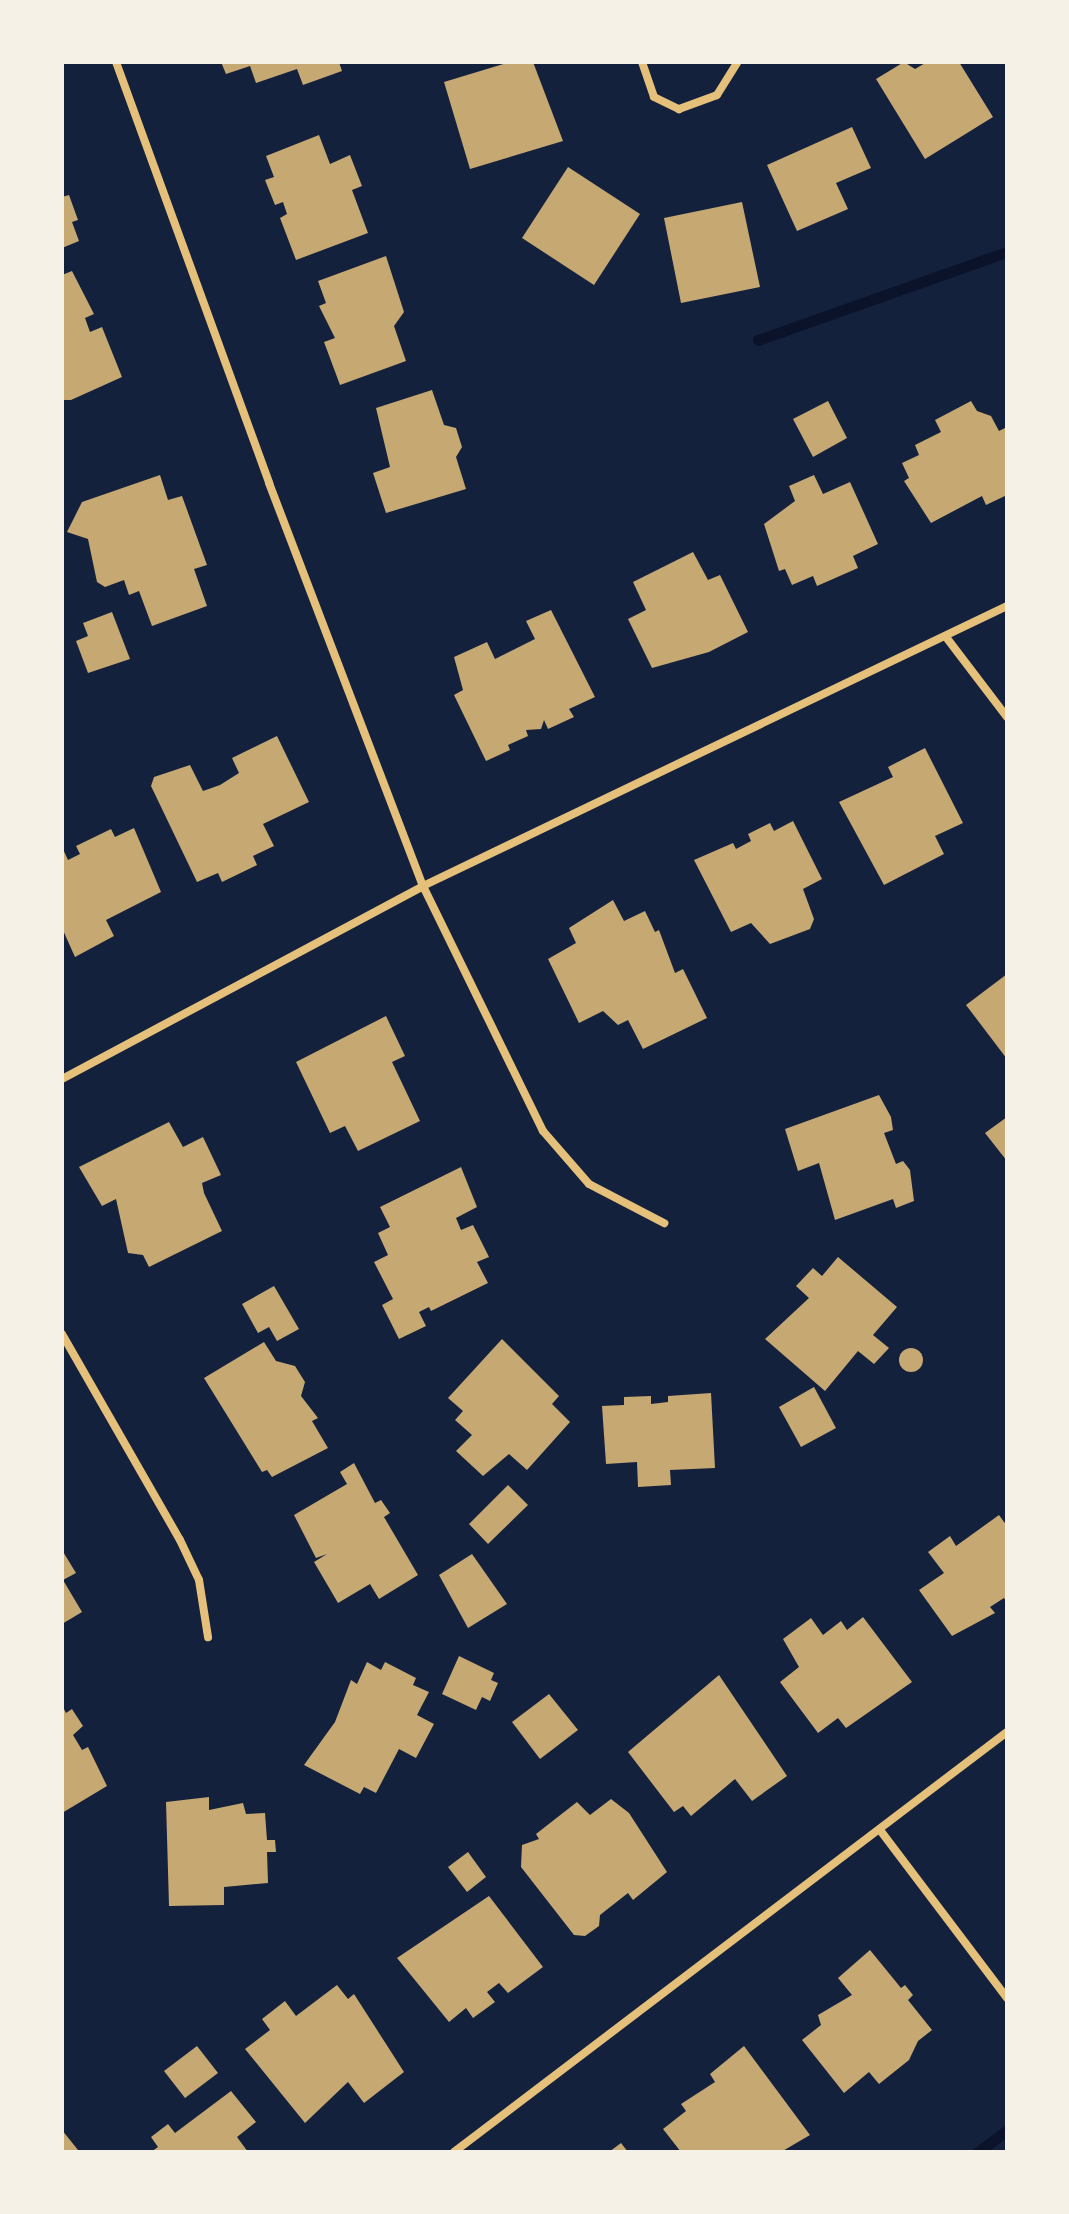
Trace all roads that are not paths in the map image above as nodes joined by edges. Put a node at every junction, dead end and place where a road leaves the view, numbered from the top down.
1 (116, 62) edge
2 (642, 62) edge
3 (738, 62) edge
4 (1007, 606) edge
5 (946, 637) junction
6 (1007, 717) edge
7 (423, 886) junction
8 (62, 1079) edge
9 (664, 1223) dead end
10 (62, 1334) edge
11 (208, 1637) dead end
12 (1007, 1732) edge
13 (880, 1830) junction
14 (1007, 1998) edge
15 (454, 2152) edge

1 - 7 street
2 - 3 street
4 - 5 street
5 - 6 street
5 - 7 street
7 - 8 street
7 - 9 street
10 - 11 street
12 - 13 street
13 - 14 street
13 - 15 street

